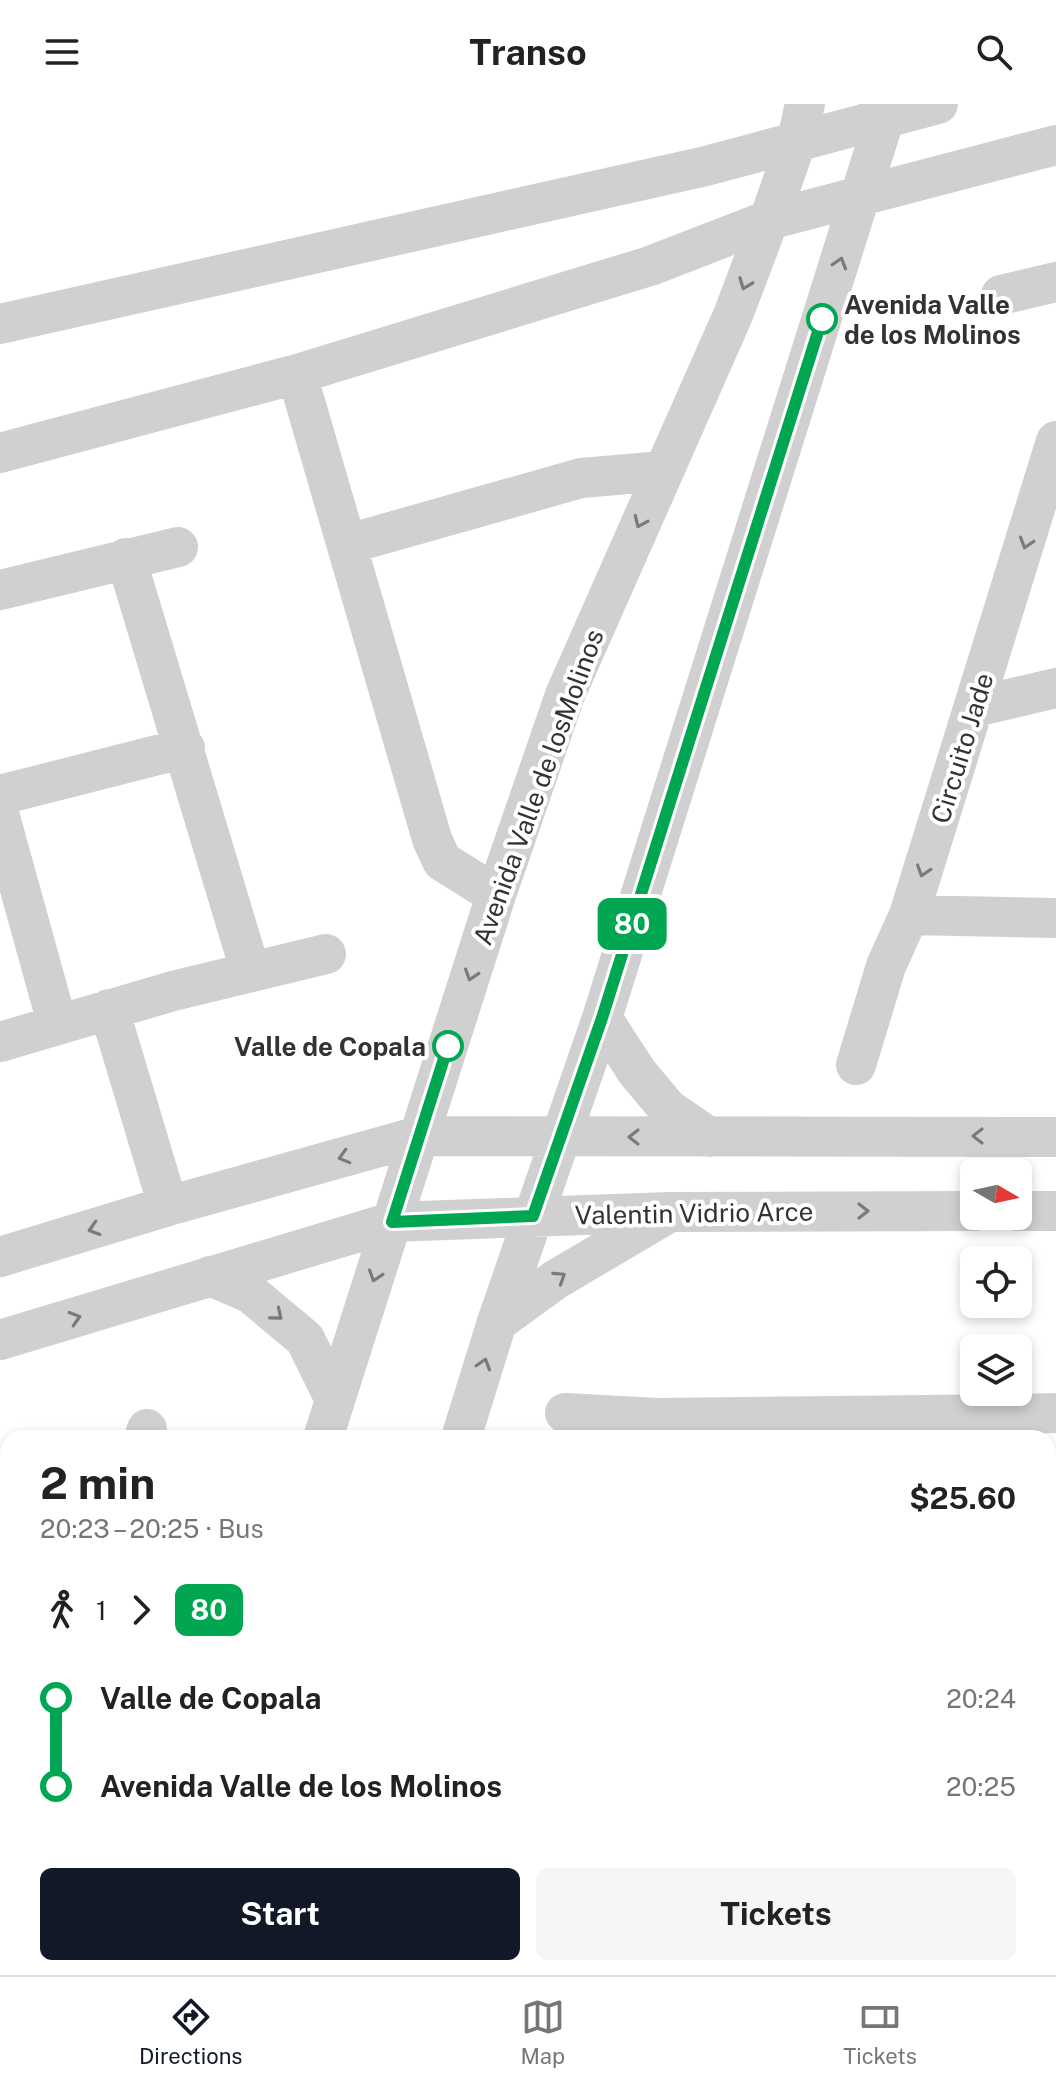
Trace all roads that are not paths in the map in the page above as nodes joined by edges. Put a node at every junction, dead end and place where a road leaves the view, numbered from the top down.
1 (938, 104) edge
2 (886, 111) edge
3 (801, 122) edge
4 (1056, 145) edge
5 (860, 198) junction
6 (769, 220) junction
7 (1056, 282) edge
8 (1001, 295) dead end
9 (0, 324) edge
10 (297, 374) junction
11 (1056, 441) edge
12 (0, 453) edge
13 (663, 471) junction
14 (1048, 494) edge
15 (348, 544) junction
16 (178, 547) dead end
17 (126, 558) junction
18 (0, 590) edge
19 (1056, 688) edge
20 (975, 707) junction
21 (185, 748) junction
22 (0, 795) edge
23 (0, 817) edge
24 (496, 895) junction
25 (909, 915) junction
26 (1056, 918) edge
27 (326, 954) dead end
28 (250, 970) junction
29 (109, 1009) junction
30 (602, 1018) junction
31 (57, 1023) junction
32 (0, 1042) edge
33 (856, 1065) dead end
34 (419, 1136) junction
35 (560, 1136) junction
36 (709, 1137) junction
37 (1056, 1137) edge
38 (168, 1206) junction
39 (960, 1211) edge
40 (1032, 1211) edge
41 (1056, 1211) edge
42 (670, 1212) junction
43 (533, 1216) junction
44 (392, 1222) junction
45 (0, 1257) edge
46 (210, 1276) junction
47 (497, 1322) junction
48 (0, 1340) edge
49 (335, 1400) junction
50 (565, 1413) dead end
51 (1031, 1422) edge
52 (655, 1428) edge
53 (326, 1430) edge
54 (463, 1430) edge

1 - 2 street
2 - 3 street
2 - 5 street
3 - 6 street, Avenida Valle de losMolinos
3 - 9 street
4 - 5 street
5 - 6 street
30 -> 5 street
6 - 10 street
6 -> 13 street, Avenida Valle de losMolinos
7 - 8 street
10 - 12 street
10 - 15 street
11 - 14 street, Circuito Jade
13 - 15 street
13 -> 24 street, Avenida Valle de losMolinos
14 -> 20 street, Circuito Jade
15 - 24 street
16 - 17 street
17 - 18 street
17 - 21 street
19 - 20 street
20 -> 25 street, Circuito Jade
21 - 22 street
21 - 28 street
23 - 31 street
24 -> 34 street, Avenida Valle de losMolinos
25 - 26 street
25 - 33 street, Circuito Jade
27 - 28 street
28 - 29 street
29 - 31 street
29 - 38 street
30 - 35 street
30 - 36 street
31 - 32 street
34 - 35 street
34 -> 38 street
34 - 44 street, Avenida Valle de losMolinos
36 -> 35 street
35 - 43 street
37 -> 36 street
38 -> 45 street
42 -> 39 street, Valentin Vidrio Arce
40 - 41 street
42 - 43 street, Valentin Vidrio Arce
47 -> 42 street
43 - 44 street, Valentin Vidrio Arce
43 - 47 street
44 - 46 street, Valentin Vidrio Arce
44 -> 49 street, Avenida Valle de losMolinos
48 -> 46 street, Valentin Vidrio Arce
46 -> 49 street
54 -> 47 street
49 - 53 street, Avenida Valle de losMolinos
50 - 52 street
51 - 52 street

